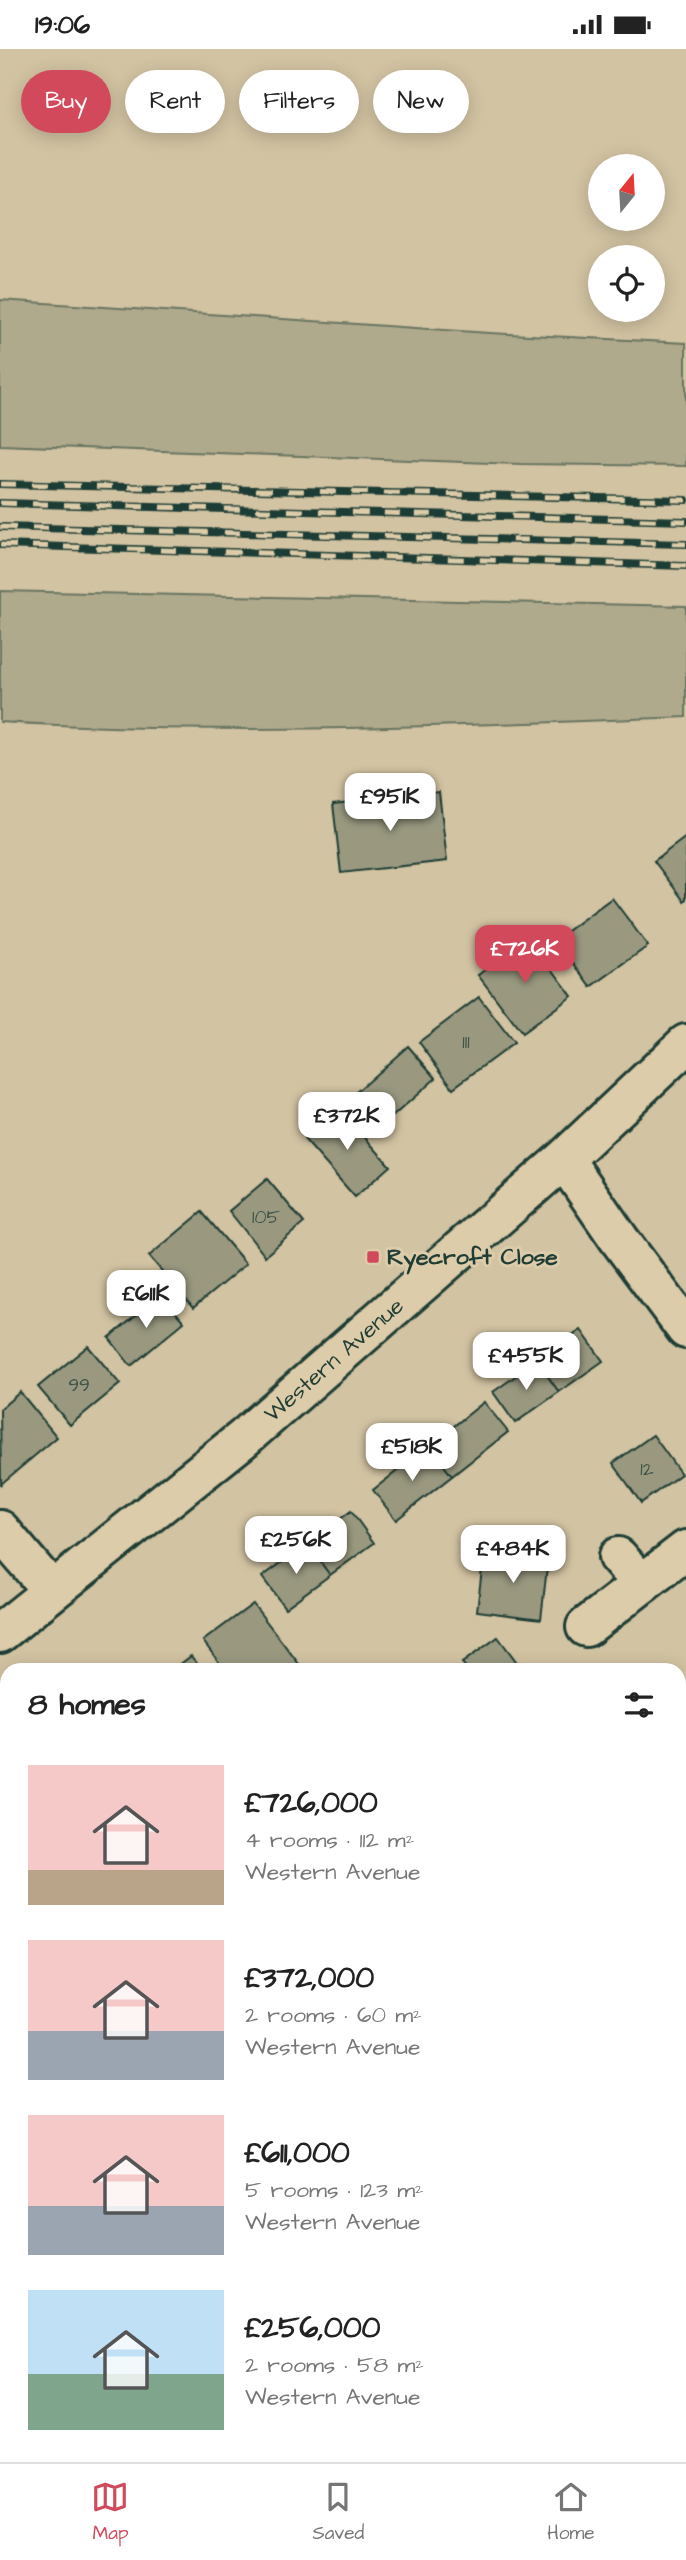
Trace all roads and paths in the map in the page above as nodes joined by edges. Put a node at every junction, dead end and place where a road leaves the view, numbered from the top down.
1 (686, 1044) edge
2 (564, 1159) junction
3 (686, 1329) edge
4 (0, 1530) edge
5 (686, 1550) edge
6 (52, 1591) junction
7 (586, 1627) dead end
8 (0, 1633) edge

1 - 2 street, Western Avenue
2 - 3 street
2 - 6 street, Western Avenue
4 - 6 street
5 - 7 street
6 - 8 street, Western Avenue

